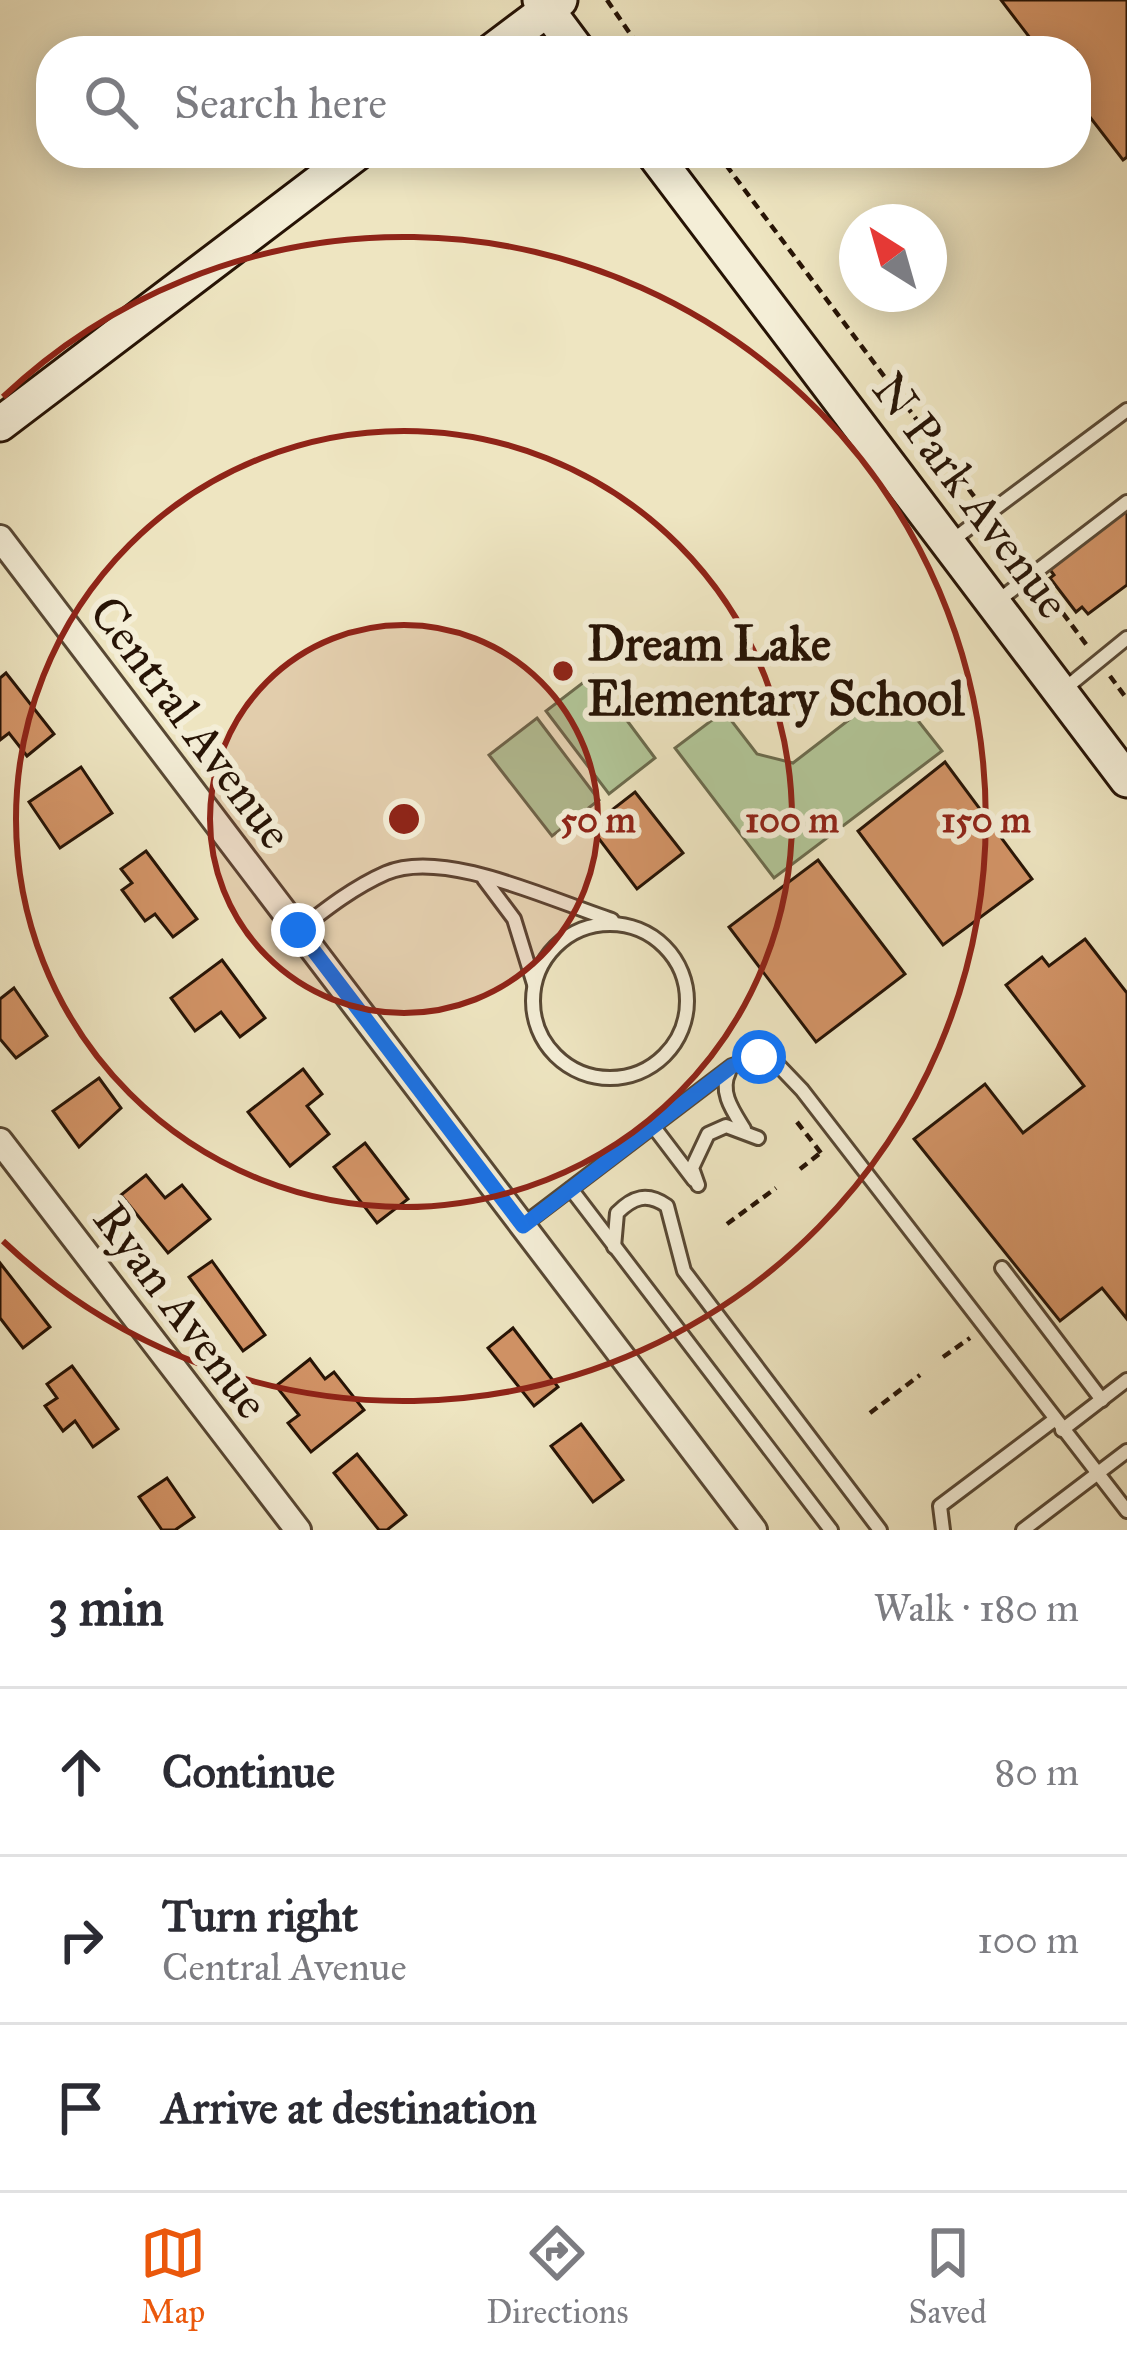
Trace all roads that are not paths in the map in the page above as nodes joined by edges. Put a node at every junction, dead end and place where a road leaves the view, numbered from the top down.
1 (549, 3) edge
2 (510, 36) edge
3 (569, 36) edge
4 (337, 168) edge
5 (664, 168) edge
6 (1127, 410) edge
7 (0, 424) edge
8 (1127, 502) edge
9 (0, 538) edge
10 (950, 543) junction
11 (994, 603) junction
12 (1127, 638) edge
13 (1060, 691) junction
14 (1127, 780) edge
15 (484, 878) junction
16 (635, 927) junction
17 (298, 930) junction
18 (535, 985) junction
19 (732, 1066) junction
20 (653, 1126) junction
21 (744, 1129) junction
22 (758, 1138) dead end
23 (0, 1142) edge
24 (571, 1189) junction
25 (523, 1226) junction
26 (614, 1246) junction
27 (1002, 1268) dead end
28 (1127, 1380) edge
29 (1102, 1400) junction
30 (1058, 1425) junction
31 (1127, 1451) edge
32 (1098, 1474) junction
33 (1127, 1510) edge
34 (298, 1530) edge
35 (754, 1530) edge
36 (831, 1530) edge
37 (880, 1530) edge
38 (944, 1530) edge
39 (1023, 1530) edge

1 - 2 main road
1 - 3 main road
4 - 7 main road
5 - 10 main road, N Park Avenue
6 - 10 lane
8 - 11 lane
9 - 17 street, Central Avenue
10 - 11 main road, N Park Avenue
11 - 13 main road, N Park Avenue
12 - 13 lane
13 - 14 main road, N Park Avenue
15 - 16 lane
15 - 17 lane
15 - 18 lane
16 - 18 lane
16 - 18 lane
17 - 25 street, Central Avenue
19 - 20 lane
19 - 21 lane
19 - 30 lane
20 - 21 lane
20 - 24 lane
21 - 22 lane
23 - 34 street, Ryan Avenue
24 - 25 lane
24 - 26 lane
25 - 35 street, Central Avenue
26 - 36 lane
26 - 37 lane
27 - 29 lane
28 - 29 lane
29 - 30 lane
30 - 32 lane
30 - 38 lane
31 - 32 lane
32 - 33 lane
32 - 39 lane

